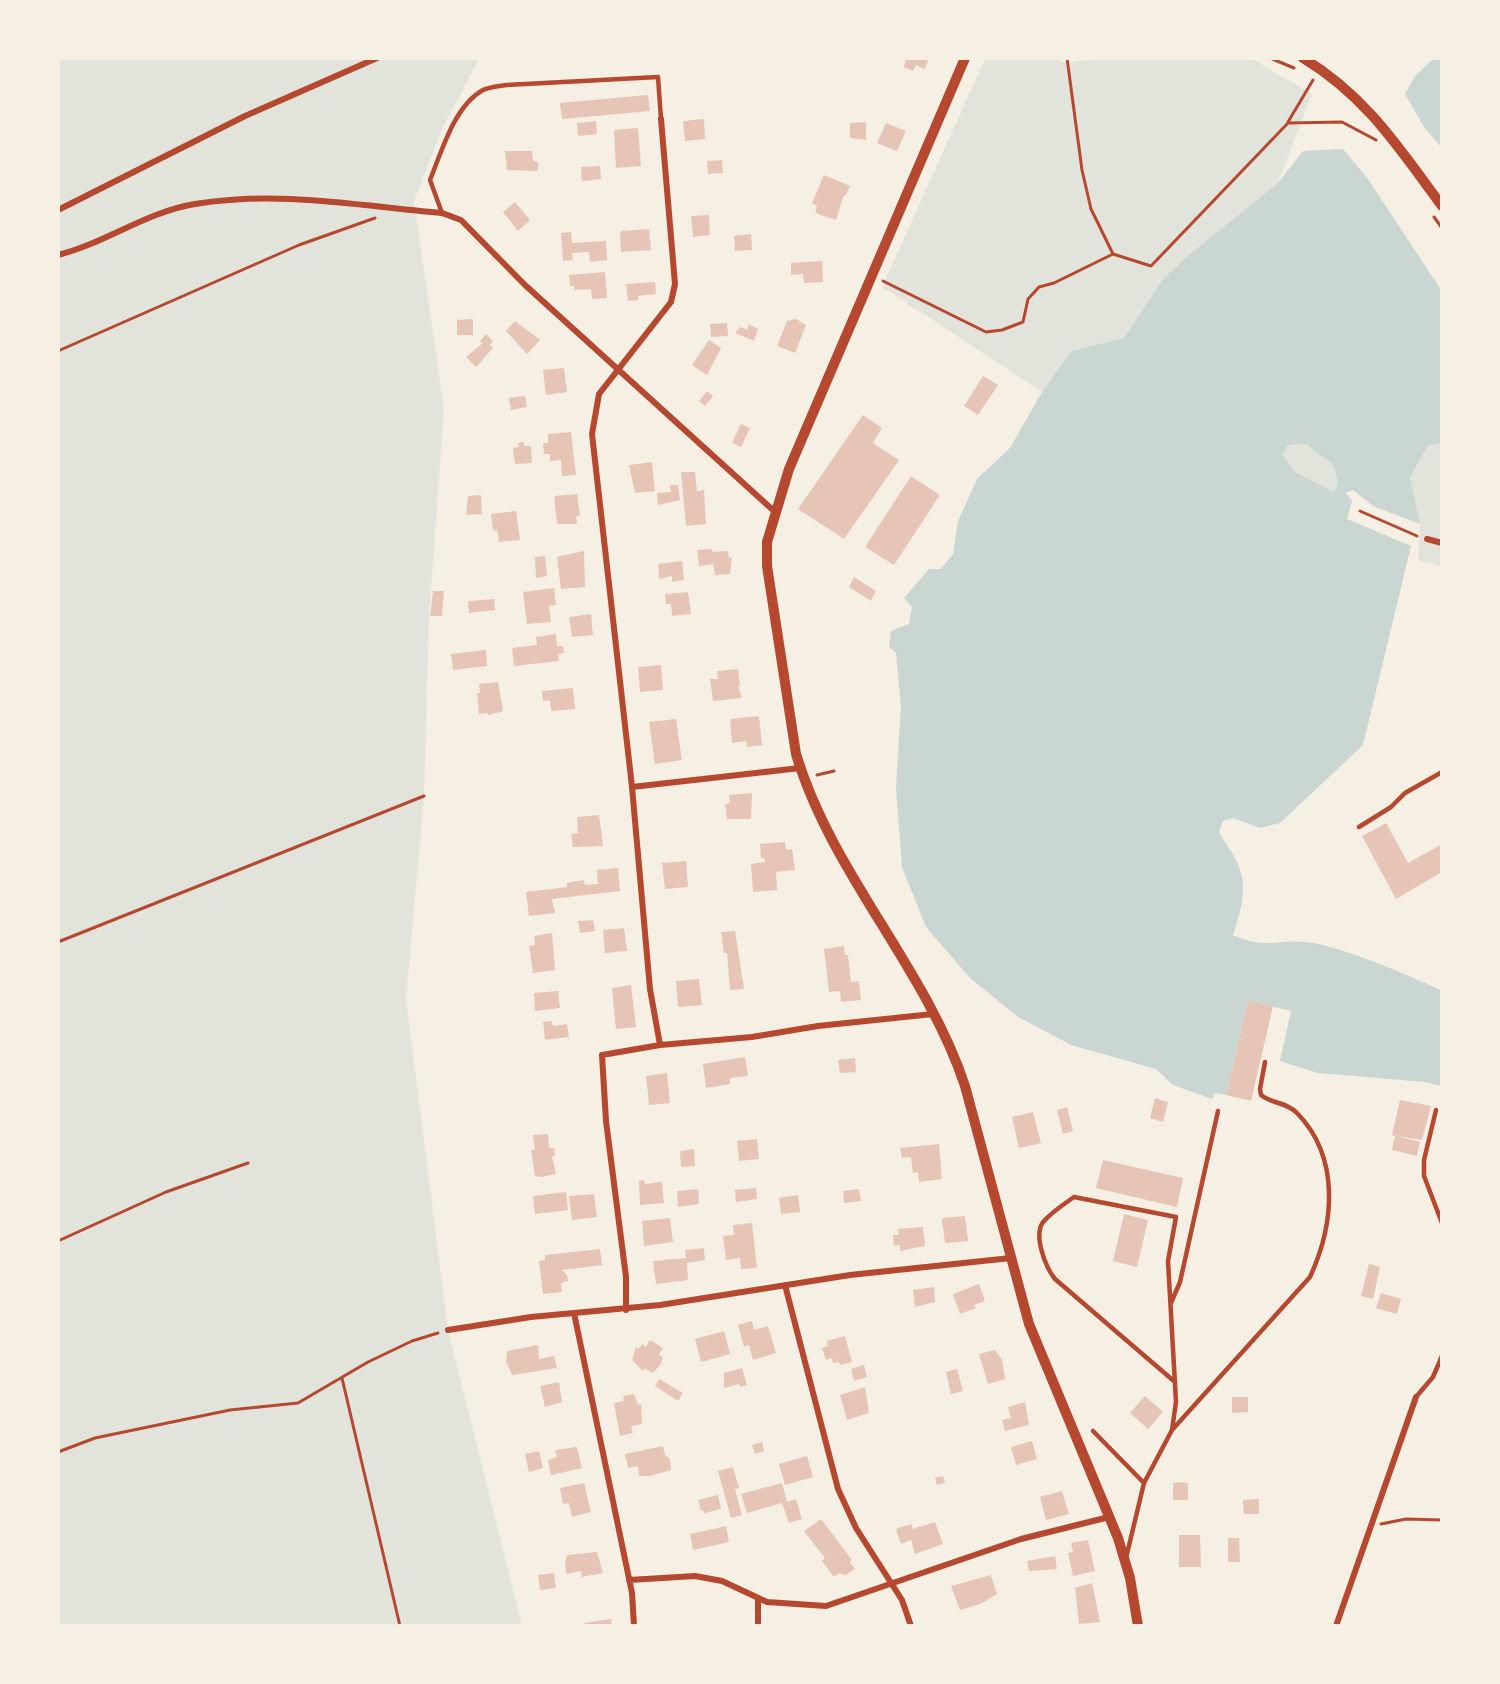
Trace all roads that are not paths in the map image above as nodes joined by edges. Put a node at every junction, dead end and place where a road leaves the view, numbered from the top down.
1 (377, 58) edge
2 (965, 58) edge
3 (1303, 58) edge
4 (661, 119) joint
5 (1442, 206) edge
6 (58, 210) edge
7 (442, 213) junction
8 (58, 255) edge
9 (618, 371) junction
10 (774, 511) junction
11 (1427, 539) road end
12 (1442, 543) edge
13 (800, 768) junction
14 (1442, 772) edge
15 (632, 787) junction
16 (1359, 827) dead end
17 (934, 1014) junction
18 (660, 1045) junction
19 (1265, 1062) dead end
20 (1436, 1110) dead end
21 (1218, 1111) dead end
22 (1442, 1223) edge
23 (1011, 1258) junction
24 (785, 1285) junction
25 (1170, 1306) junction
26 (626, 1310) junction
27 (574, 1312) junction
28 (448, 1330) road end
29 (1442, 1356) edge
30 (1175, 1382) junction
31 (1416, 1397) joint
32 (1172, 1430) junction
33 (1093, 1431) dead end
34 (1144, 1483) junction
35 (1109, 1517) junction
36 (1126, 1561) junction
37 (629, 1580) junction
38 (892, 1584) junction
39 (758, 1598) junction
40 (633, 1626) edge
41 (758, 1626) edge
42 (911, 1626) edge
43 (1138, 1626) edge
44 (1336, 1626) edge

1 - 6 street
2 - 10 street
3 - 5 street
4 - 7 lane
4 - 9 street
7 - 8 street
7 - 9 street
9 - 10 street
9 - 15 street
10 - 13 street
11 - 12 street
13 - 15 street
13 - 17 street
14 - 16 lane
15 - 18 street
17 - 18 street
17 - 23 street
18 - 26 street
19 - 32 lane
20 - 22 lane
21 - 25 lane
23 - 24 street
23 - 35 street
24 - 26 street
24 - 38 street
25 - 30 lane
25 - 30 lane
26 - 27 street
27 - 28 street
27 - 37 street
29 - 31 lane
30 - 32 lane
31 - 44 street
32 - 34 lane
33 - 34 lane
34 - 36 lane
35 - 36 street
35 - 38 street
36 - 43 street
37 - 39 street
37 - 40 street
38 - 39 street
38 - 42 street
39 - 41 street

